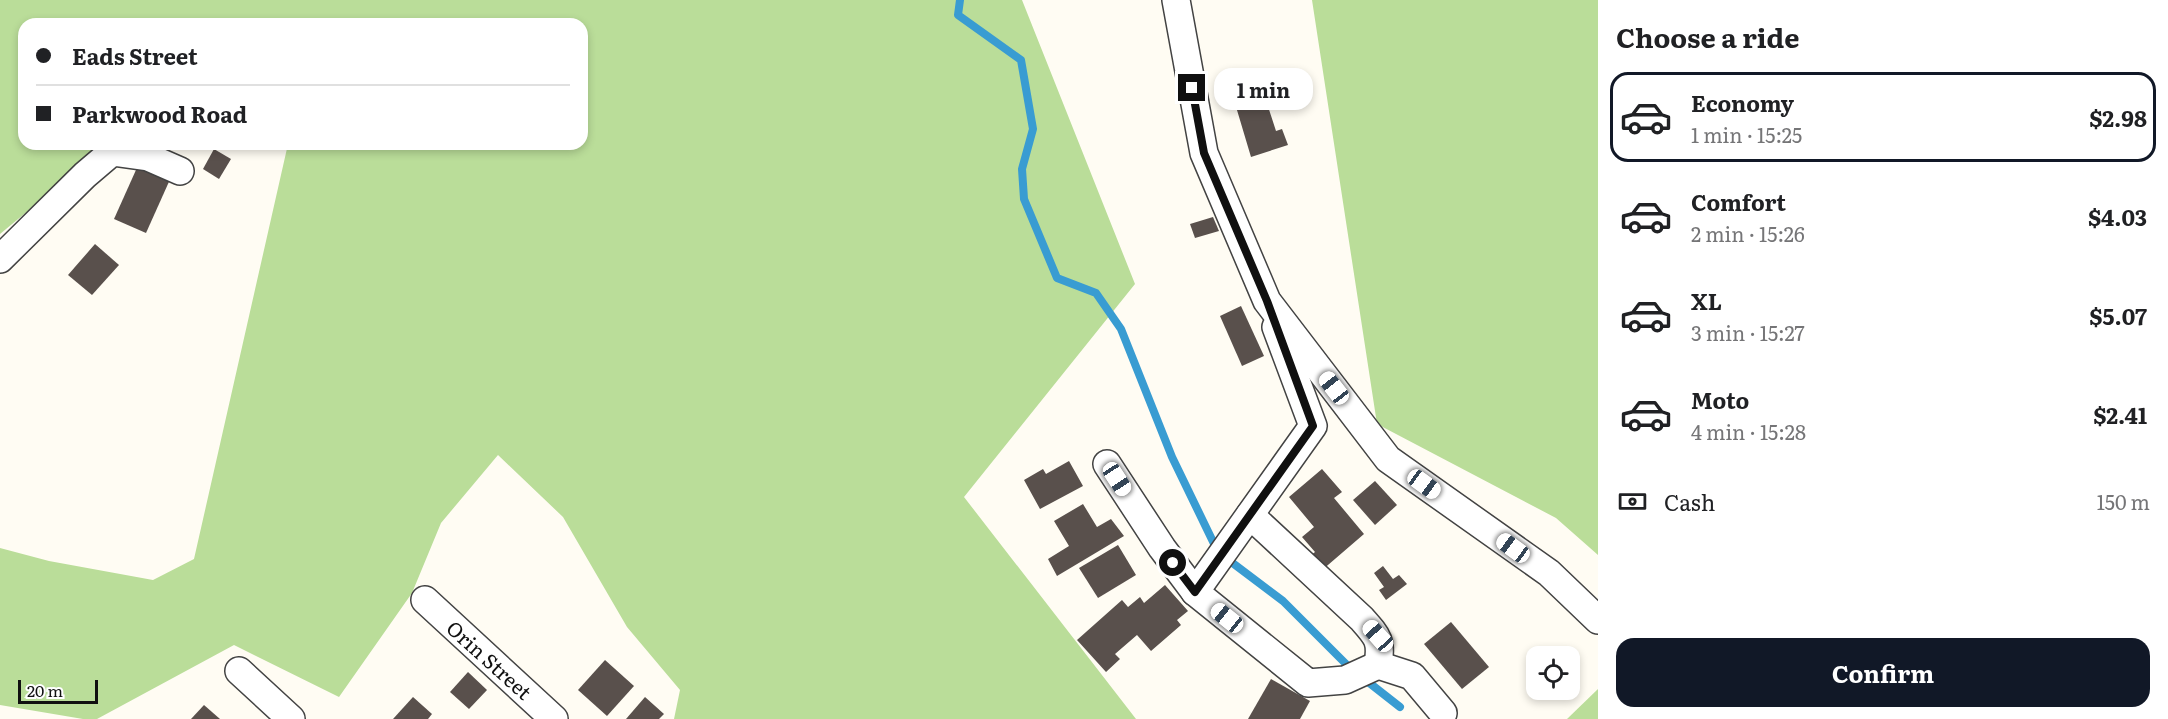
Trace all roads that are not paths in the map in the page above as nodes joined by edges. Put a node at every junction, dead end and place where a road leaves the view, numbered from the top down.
1 (1176, 0) edge
2 (180, 171) dead end
3 (0, 259) edge
4 (1267, 301) junction
5 (1107, 464) dead end
6 (1250, 514) junction
7 (1202, 582) junction
8 (425, 600) dead end
9 (1598, 620) edge
10 (1378, 665) junction
11 (239, 671) dead end
12 (1443, 713) dead end
13 (291, 719) edge
14 (554, 719) edge

1 - 4 street
2 - 3 street
4 - 6 street
4 - 9 street
5 - 7 street
6 - 7 street
6 - 10 street
7 - 10 street
8 - 14 street, Orin Street
10 - 12 street
11 - 13 street

